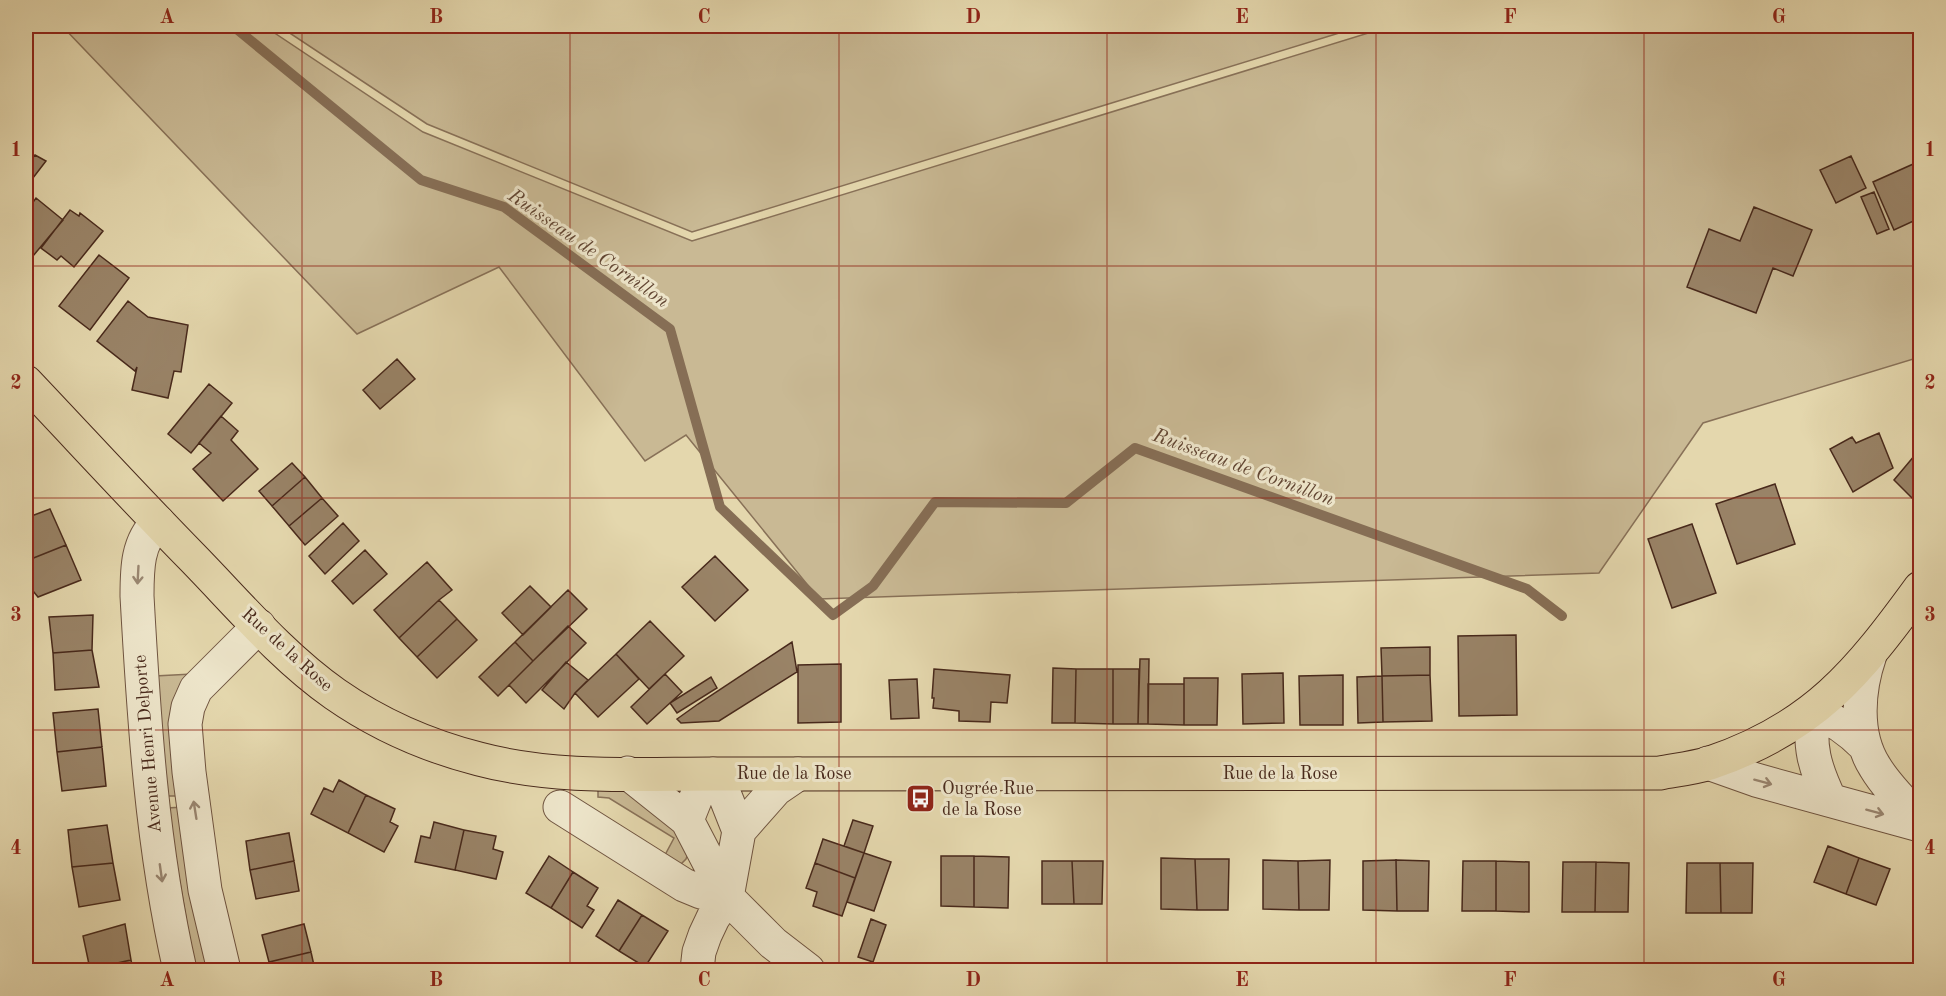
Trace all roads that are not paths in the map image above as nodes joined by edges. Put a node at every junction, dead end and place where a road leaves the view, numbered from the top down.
1 (26, 382) edge
2 (158, 522) junction
3 (1920, 588) edge
4 (259, 626) junction
5 (1870, 655) junction
6 (1813, 711) junction
7 (1865, 746) junction
8 (1708, 763) junction
9 (628, 773) junction
10 (713, 774) junction
11 (798, 774) junction
12 (1830, 800) junction
13 (560, 807) dead end
14 (687, 820) junction
15 (1920, 820) edge
16 (1920, 825) edge
17 (739, 831) junction
18 (727, 897) junction
19 (180, 970) edge
20 (224, 970) edge
21 (697, 970) edge
22 (808, 970) edge

1 - 2 main road, Rue de la Rose
2 - 4 main road, Rue de la Rose
2 -> 19 street, Avenue Henri Delporte
3 - 5 main road, Rue de la Rose
4 - 9 main road, Rue de la Rose
20 -> 4 street, Avenue Henri Delporte
5 - 6 main road, Rue de la Rose
5 - 7 street
6 - 7 street
6 - 8 main road, Rue de la Rose
6 - 12 street
7 - 15 street
8 - 11 main road, Rue de la Rose
8 -> 12 street
9 - 10 main road, Rue de la Rose
9 - 14 street
10 - 11 main road, Rue de la Rose
10 - 14 street
10 - 17 street
11 - 17 street
12 -> 16 street
13 - 18 street
14 - 18 street
17 - 18 street
18 - 21 street
18 - 22 street

